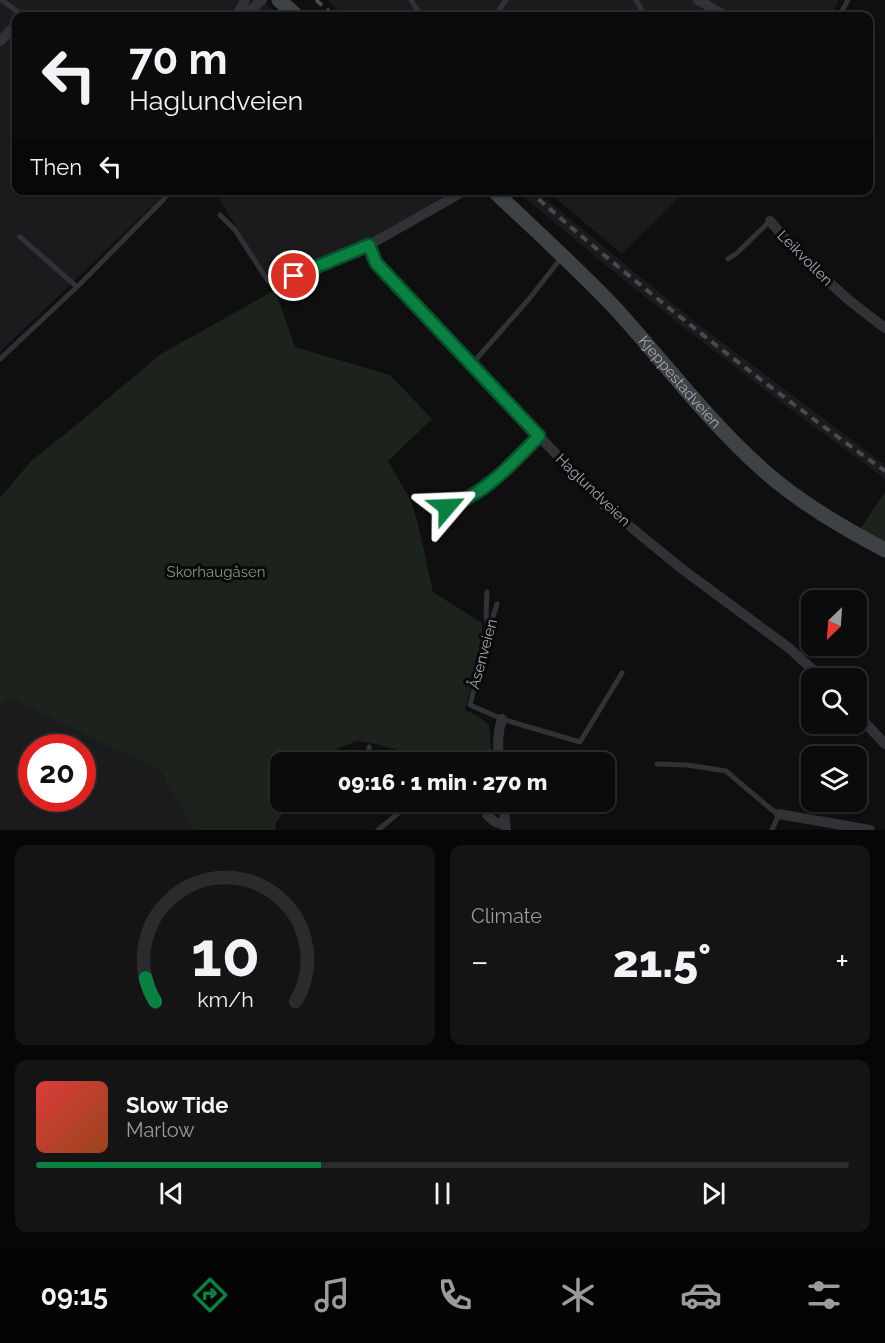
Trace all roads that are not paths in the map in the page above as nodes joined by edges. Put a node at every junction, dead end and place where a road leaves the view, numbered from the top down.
1 (2, 0) edge
2 (261, 0) edge
3 (279, 0) edge
4 (411, 0) edge
5 (698, 0) edge
6 (418, 11) dead end
7 (18, 12) edge
8 (248, 12) edge
9 (292, 12) edge
10 (719, 12) edge
11 (12, 29) edge
12 (0, 40) edge
13 (166, 195) edge
14 (457, 195) edge
15 (498, 195) edge
16 (220, 215) dead end
17 (770, 221) joint
18 (20, 237) dead end
19 (369, 245) junction
20 (563, 256) junction
21 (728, 259) dead end
22 (77, 287) junction
23 (885, 328) edge
24 (0, 359) edge
25 (471, 365) junction
26 (539, 436) junction
27 (447, 507) dead end
28 (885, 550) edge
29 (487, 592) dead end
30 (497, 604) dead end
31 (489, 629) junction
32 (811, 668) edge
33 (622, 673) dead end
34 (502, 719) junction
35 (867, 725) edge
36 (885, 744) edge
37 (369, 747) dead end
38 (369, 752) edge
39 (498, 752) edge
40 (657, 764) dead end
41 (400, 812) edge
42 (504, 812) edge
43 (779, 814) junction
44 (487, 815) dead end
45 (505, 827) edge
46 (378, 830) edge
47 (772, 830) edge
48 (870, 830) edge

1 - 7 lane
2 - 8 street
3 - 9 main road
4 - 6 lane
5 - 10 street
11 - 12 street
13 - 22 lane
14 - 19 street
15 - 20 main road, Kjeppestadveien
16 - 19 lane
17 - 21 lane, Leikvollen
17 - 23 street, Leikvollen
18 - 22 lane
19 - 25 street, Haglundveien
20 - 25 lane
20 - 28 main road, Kjeppestadveien
22 - 24 lane
25 - 26 street, Haglundveien
26 - 27 lane
26 - 32 street, Haglundveien
29 - 31 lane
30 - 31 lane, Åsenveien
31 - 34 lane, Åsenveien
33 - 34 lane, Åsenveien
34 - 39 street
35 - 36 street
37 - 38 lane
40 - 43 lane
41 - 46 lane
42 - 45 street
43 - 47 lane
43 - 48 street
44 - 45 street

